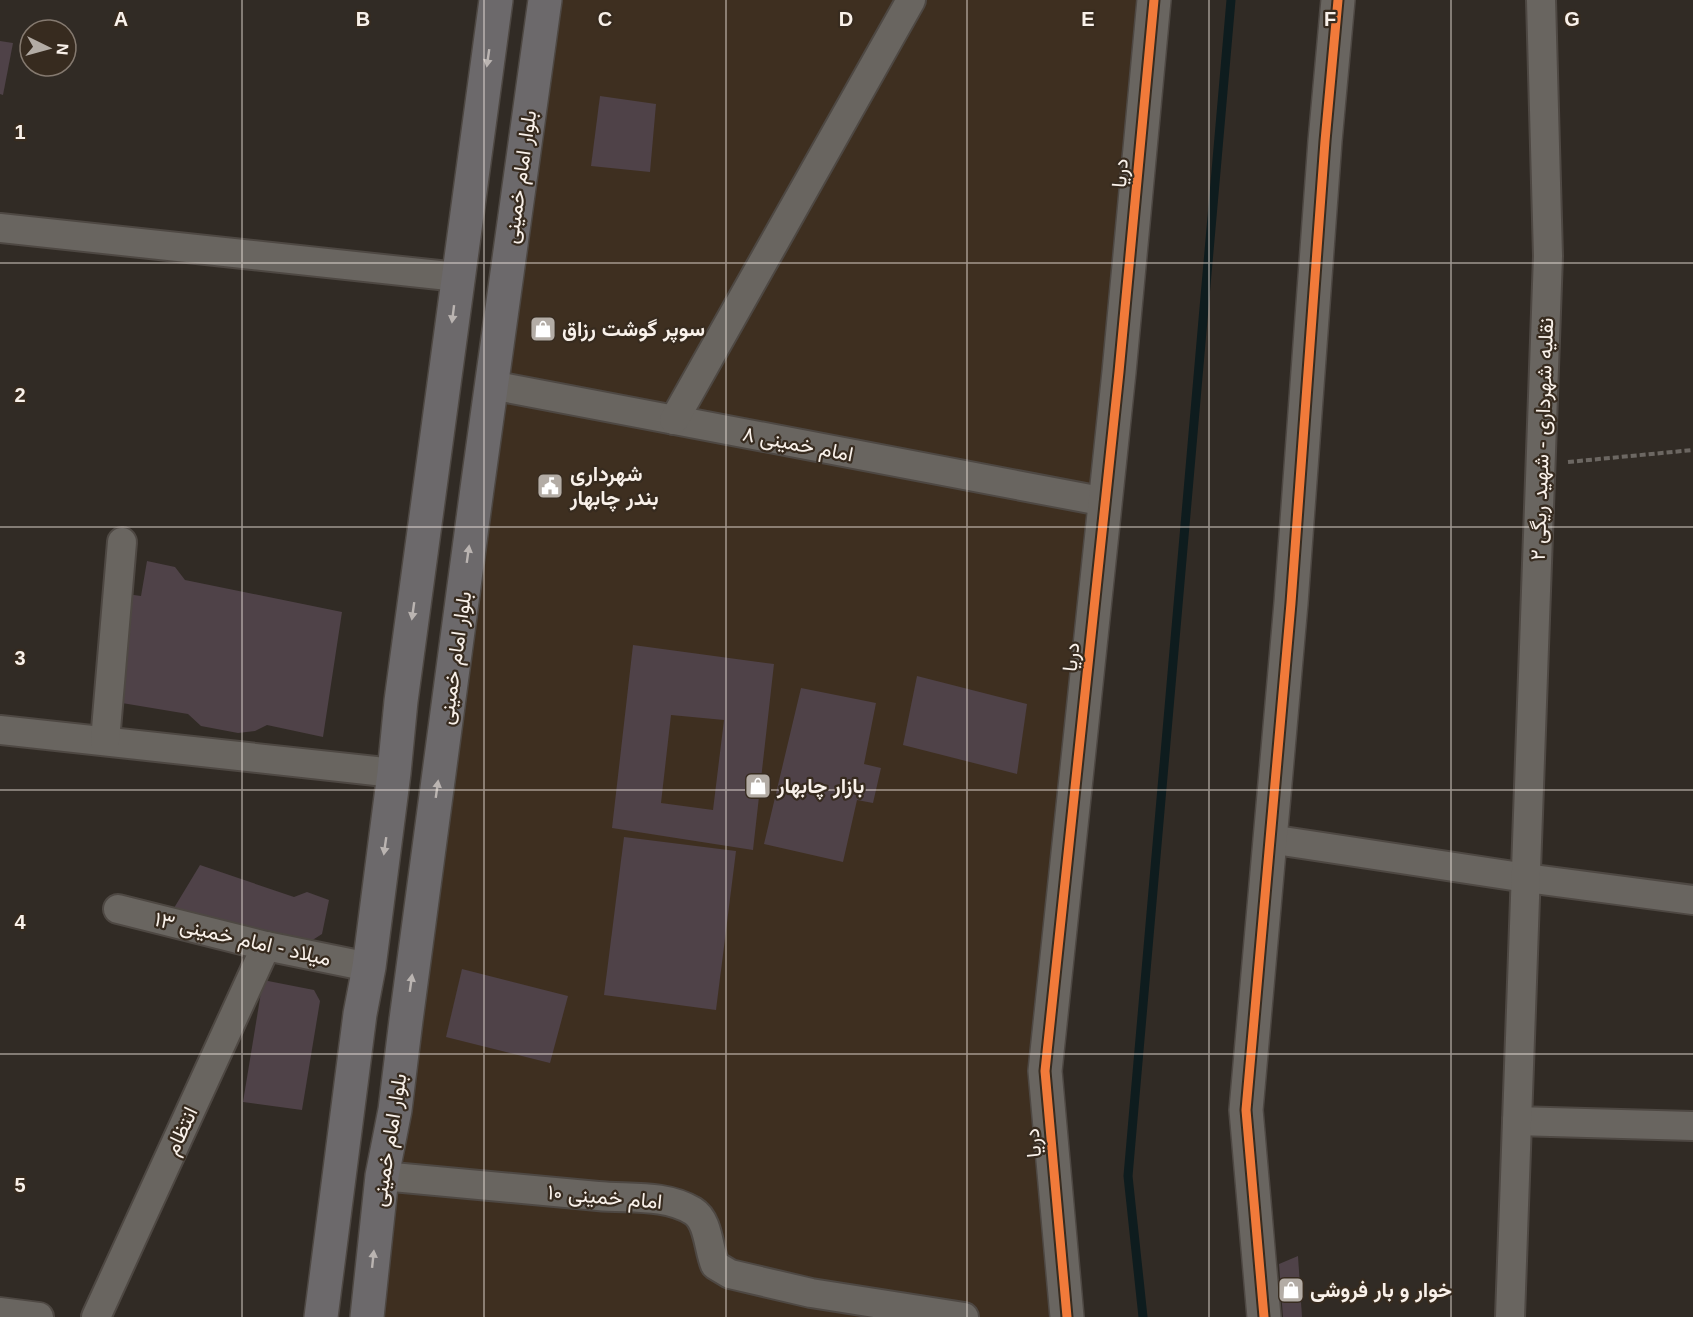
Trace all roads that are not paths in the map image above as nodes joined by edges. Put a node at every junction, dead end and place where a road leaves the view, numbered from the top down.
1 (496, 0) edge
2 (545, 0) edge
3 (911, 0) edge
4 (1154, 0) edge
5 (1338, 0) edge
6 (1542, 0) edge
7 (0, 228) edge
8 (458, 277) junction
9 (445, 378) junction
10 (491, 385) junction
11 (674, 420) junction
12 (1106, 502) junction
13 (122, 543) dead end
14 (0, 730) edge
15 (105, 741) junction
16 (394, 773) junction
17 (1270, 839) junction
18 (1526, 878) junction
19 (1693, 900) edge
20 (118, 909) dead end
21 (266, 946) junction
22 (369, 967) junction
23 (360, 1014) junction
24 (406, 1020) junction
25 (1517, 1121) junction
26 (1693, 1126) edge
27 (382, 1176) junction
28 (0, 1312) edge
29 (39, 1317) edge
30 (96, 1317) edge
31 (321, 1317) edge
32 (367, 1317) edge
33 (964, 1317) edge
34 (1067, 1317) edge
35 (1264, 1317) edge
36 (1510, 1317) edge

1 -> 8 main road, بلوار امام خمینی
2 - 10 main road, بلوار امام خمینی
3 - 11 street
4 - 12 street, دریا
5 - 17 street
6 - 18 street, نقلیه شهرداری - شهید ریگی ۲
7 - 8 street
8 -> 9 main road, بلوار امام خمینی
9 - 10 main road
9 -> 16 main road, بلوار امام خمینی
10 - 11 street, امام خمینی ۸
24 -> 10 main road, بلوار امام خمینی
11 - 12 street, امام خمینی ۸
12 - 34 street, دریا
13 - 15 street
14 - 15 street
15 - 16 street
16 -> 22 main road, بلوار امام خمینی
17 - 18 street
17 - 35 street
18 - 19 street
18 - 25 street, نقلیه شهرداری - شهید ریگی ۲
20 - 21 street, میلاد - امام خمینی ۱۳
21 - 22 street, میلاد - امام خمینی ۱۳
21 - 30 street, انتظام
22 - 23 main road, بلوار امام خمینی
23 - 24 main road
23 - 31 main road, بلوار امام خمینی
24 - 27 main road, بلوار امام خمینی
25 - 26 street
25 - 36 street, نقلیه شهرداری - شهید ریگی ۲
32 -> 27 main road, بلوار امام خمینی
27 - 33 street, امام خمینی ۱۰
28 - 29 street

